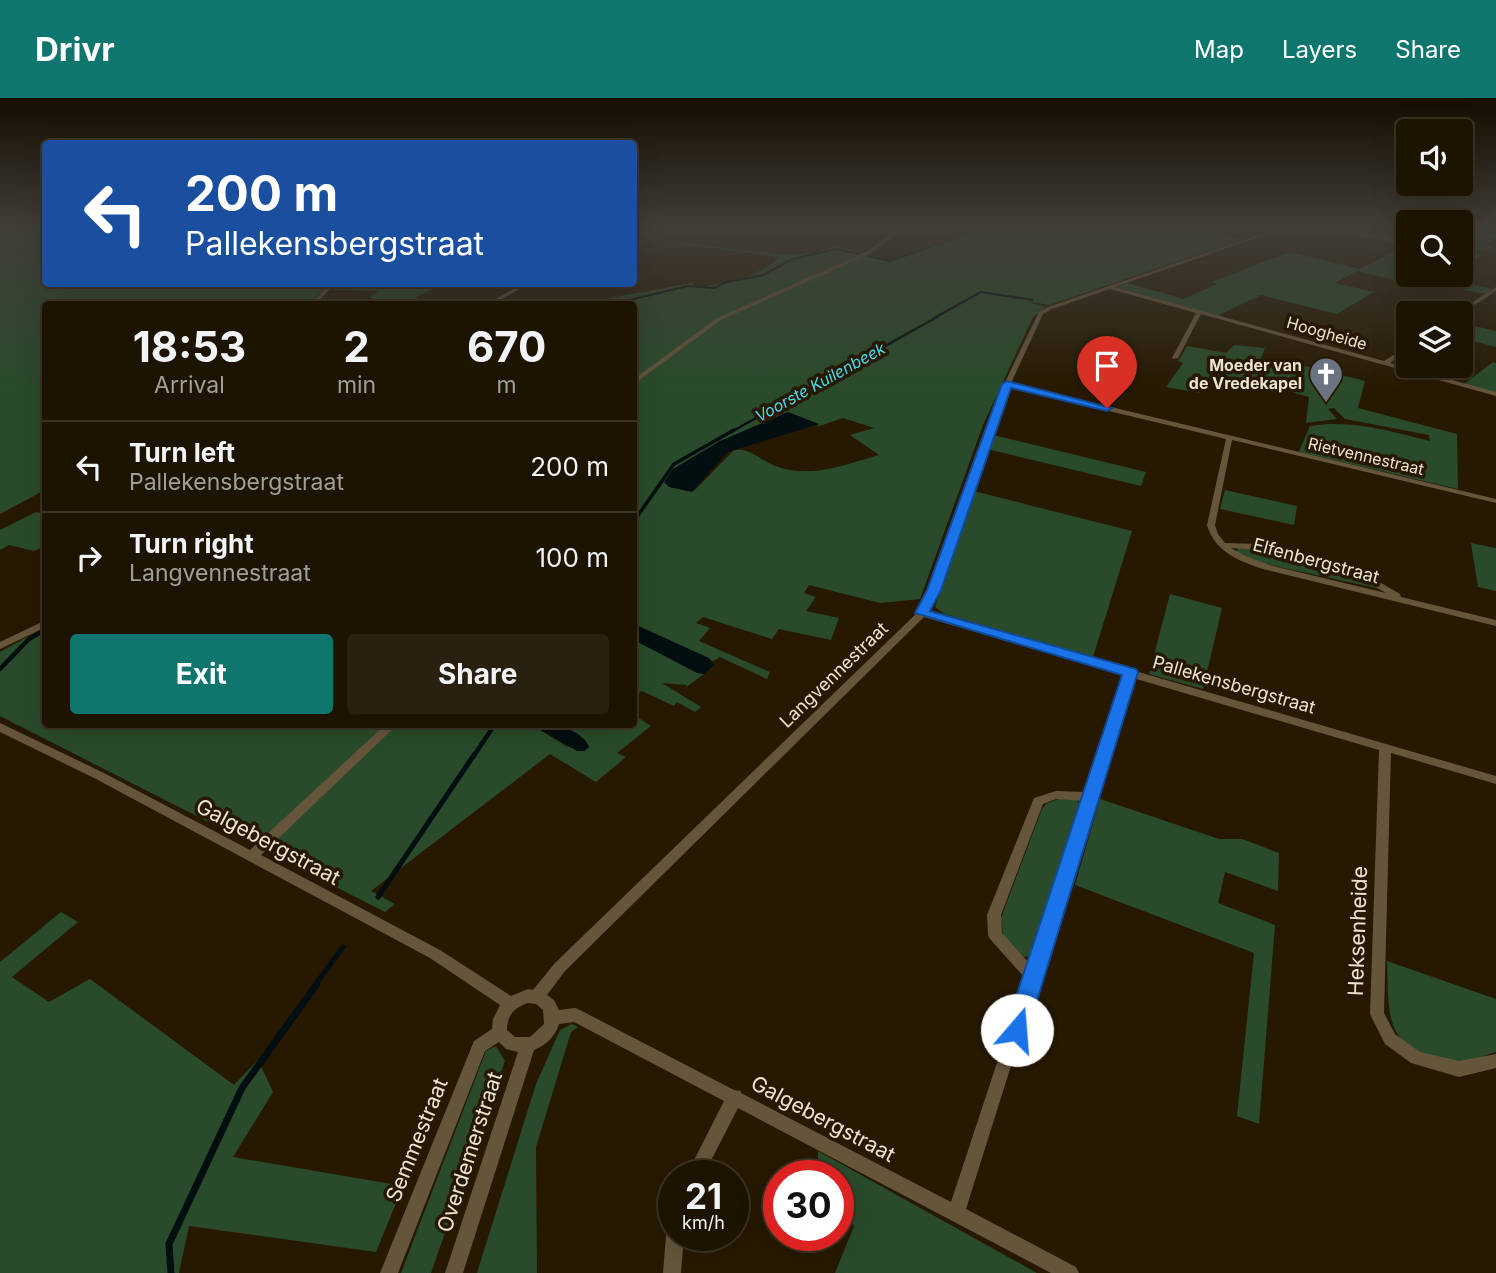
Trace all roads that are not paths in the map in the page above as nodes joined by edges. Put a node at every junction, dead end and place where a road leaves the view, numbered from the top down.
1 (805, 282) edge
2 (1125, 282) edge
3 (328, 287) edge
4 (520, 287) edge
5 (1110, 287) junction
6 (1496, 289) edge
7 (316, 301) edge
8 (495, 301) edge
9 (1473, 304) edge
10 (1199, 312) junction
11 (1396, 356) edge
12 (1175, 359) dead end
13 (1385, 363) junction
14 (637, 380) edge
15 (1007, 384) junction
16 (1496, 394) edge
17 (1229, 439) junction
18 (1496, 501) edge
19 (1222, 545) junction
20 (1406, 601) junction
21 (922, 613) junction
22 (1496, 622) edge
23 (42, 625) edge
24 (0, 646) edge
25 (1130, 672) junction
26 (0, 727) edge
27 (389, 728) edge
28 (1385, 748) junction
29 (1496, 780) edge
30 (1091, 797) junction
31 (251, 857) junction
32 (1034, 978) junction
33 (537, 996) junction
34 (510, 1003) junction
35 (553, 1018) junction
36 (500, 1033) junction
37 (528, 1045) junction
38 (1496, 1061) edge
39 (735, 1097) junction
40 (702, 1160) edge
41 (956, 1213) junction
42 (674, 1251) edge
43 (389, 1273) edge
44 (454, 1273) edge
45 (672, 1273) edge
46 (1070, 1273) edge

1 - 14 street
2 - 5 street, Langvennestraat
3 - 7 street
4 - 8 street
5 - 10 street, Hoogheide
5 - 15 street, Langvennestraat
6 - 9 street
10 - 12 street
10 - 13 street, Hoogheide
11 - 13 street
13 - 16 street, Hoogheide
15 - 17 street, Rietvennestraat
15 - 21 street, Langvennestraat
17 - 18 street, Rietvennestraat
17 - 19 street
19 - 20 street, Elfenbergstraat
19 - 20 street, Elfenbergstraat
20 - 22 street, Elfenbergstraat
21 - 25 street, Pallekensbergstraat
21 - 33 street, Langvennestraat
23 - 24 street
25 - 28 street, Pallekensbergstraat
25 - 30 street
26 - 31 street, Galgebergstraat
27 - 31 street
28 - 29 street, Pallekensbergstraat
28 - 38 street, Heksenheide
30 - 32 street
30 - 32 street
31 - 34 street, Galgebergstraat
32 - 41 street
33 - 34 street
33 - 35 street
34 - 36 street
35 - 37 street
35 - 39 street, Galgebergstraat
36 - 37 street
36 - 43 street, Semmestraat
37 - 44 street, Overdemerstraat
39 - 40 street
39 - 41 street, Galgebergstraat
41 - 46 street, Galgebergstraat
42 - 45 street

